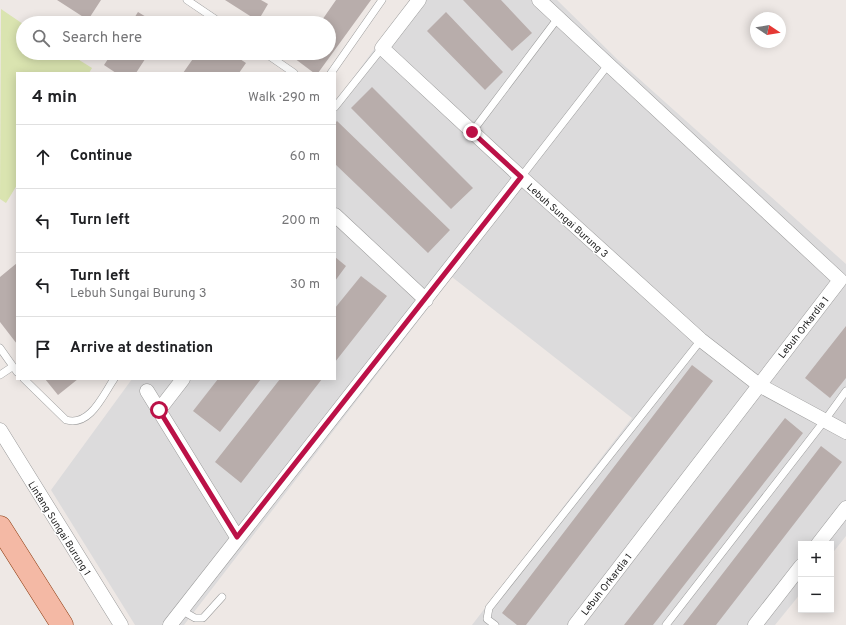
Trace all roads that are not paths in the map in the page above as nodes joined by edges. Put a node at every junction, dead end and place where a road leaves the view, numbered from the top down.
1 (187, 0) edge
2 (382, 0) edge
3 (419, 0) edge
4 (539, 0) edge
5 (211, 16) edge
6 (558, 18) junction
7 (382, 48) junction
8 (275, 60) edge
9 (608, 65) junction
10 (293, 72) edge
11 (332, 72) edge
12 (336, 106) edge
13 (472, 132) junction
14 (521, 177) junction
15 (336, 216) edge
16 (843, 282) edge
17 (426, 300) junction
18 (701, 340) junction
19 (0, 348) edge
20 (14, 369) edge
21 (0, 375) edge
22 (25, 380) edge
23 (113, 380) edge
24 (182, 380) edge
25 (759, 385) junction
26 (147, 391) dead end
27 (846, 391) edge
28 (159, 410) junction
29 (825, 420) junction
30 (0, 430) edge
31 (846, 432) edge
32 (846, 508) edge
33 (0, 527) edge
34 (237, 537) junction
35 (820, 541) edge
36 (798, 570) edge
37 (222, 597) dead end
38 (181, 610) junction
39 (62, 625) edge
40 (121, 625) edge
41 (170, 625) edge
42 (495, 625) edge
43 (574, 625) edge
44 (666, 625) edge
45 (755, 625) edge

1 - 5 lane
2 - 11 lane
3 - 7 street
4 - 6 street, Lebuh Orkardia 1
6 - 9 street, Lebuh Orkardia 1
6 - 13 lane
7 - 12 lane
7 - 13 street, Lebuh Sungai Burung 3
8 - 10 lane
9 - 14 lane
9 - 16 street, Lebuh Orkardia 1
13 - 14 street, Lebuh Sungai Burung 3
14 - 17 street
14 - 18 street, Lebuh Sungai Burung 3
15 - 17 street
16 - 25 street, Lebuh Orkardia 1
17 - 34 street
18 - 25 street, Lebuh Sungai Burung 3
18 - 42 lane
19 - 20 lane
20 - 21 lane
22 - 23 lane
24 - 28 street
25 - 29 street, Lebuh Sungai Burung 3
25 - 43 street, Lebuh Orkardia 1
26 - 28 street
27 - 29 lane
28 - 34 street
29 - 31 street, Lebuh Sungai Burung 3
29 - 44 lane
30 - 40 street, Lintang Sungai Burung 1
32 - 35 street
33 - 39 main road
34 - 38 street
36 - 45 street
37 - 38 lane
38 - 41 street

